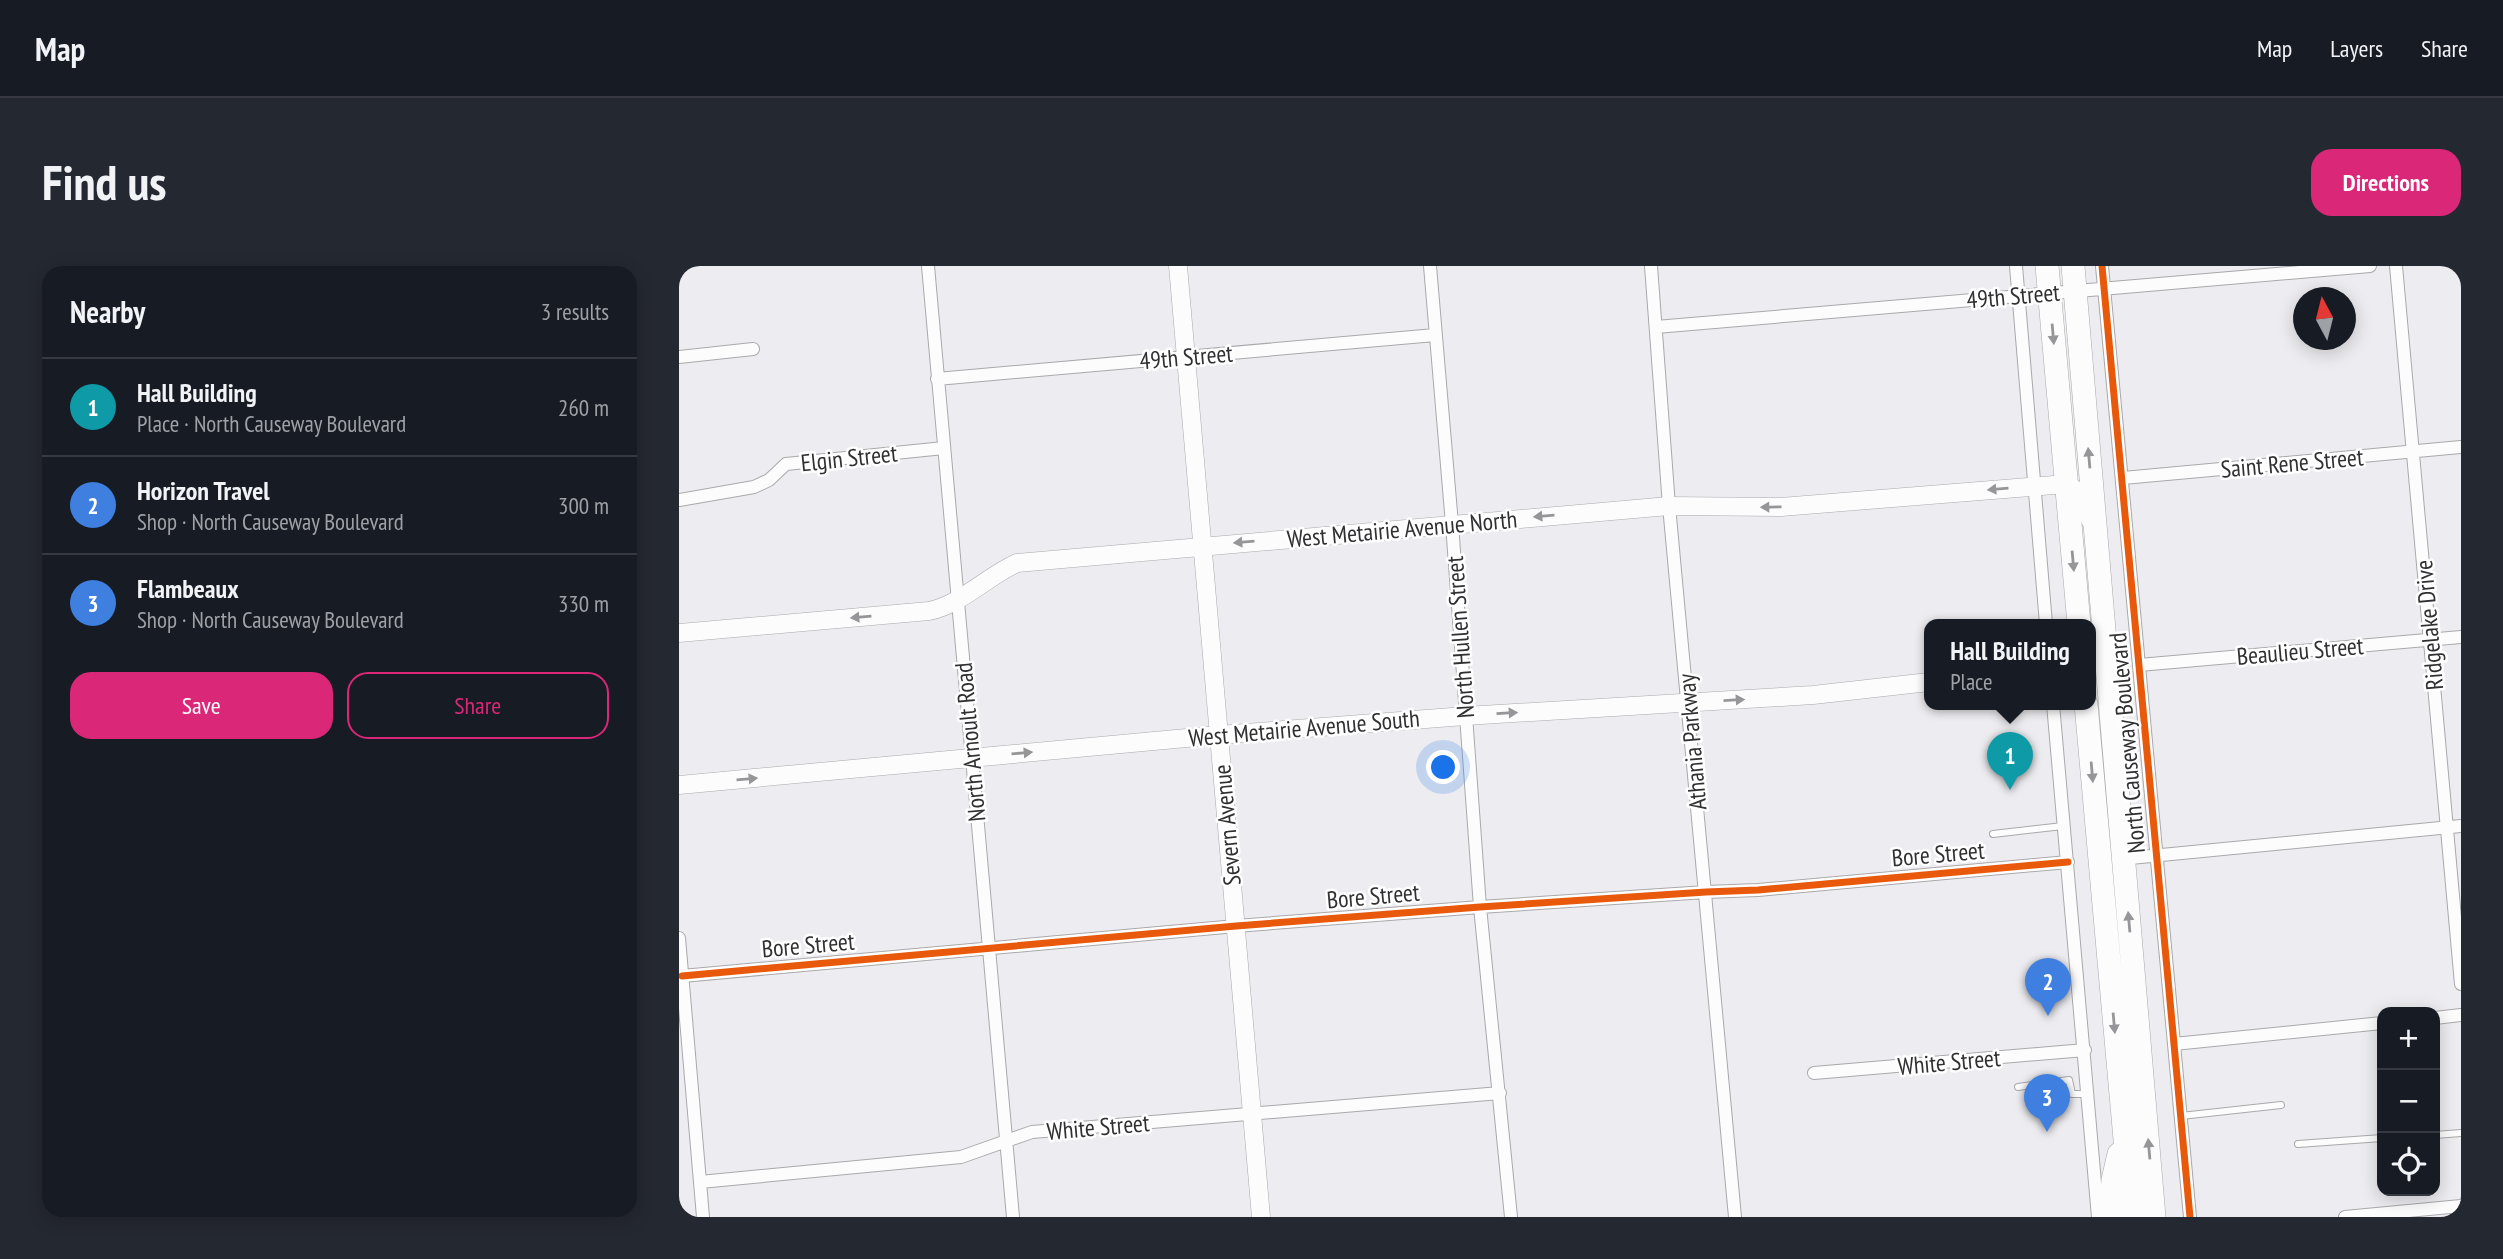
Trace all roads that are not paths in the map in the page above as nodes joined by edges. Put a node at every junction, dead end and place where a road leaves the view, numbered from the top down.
1 (928, 266) edge
2 (1178, 266) edge
3 (1430, 266) edge
4 (1651, 266) edge
5 (2016, 266) edge
6 (2047, 266) edge
7 (2073, 266) edge
8 (2102, 266) edge
9 (2370, 266) edge
10 (2396, 266) edge
11 (2104, 288) junction
12 (2075, 290) junction
13 (2050, 293) junction
14 (2018, 295) junction
15 (1656, 327) junction
16 (1435, 335) junction
17 (753, 349) dead end
18 (679, 357) edge
19 (1187, 357) junction
20 (937, 379) junction
21 (2461, 447) edge
22 (944, 449) junction
23 (2413, 452) junction
24 (2123, 478) junction
25 (2067, 484) junction
26 (2035, 486) junction
27 (679, 500) edge
28 (1669, 506) junction
29 (1452, 524) junction
30 (1203, 545) junction
31 (2097, 547) junction
32 (957, 600) junction
33 (2046, 619) edge
34 (2079, 619) edge
35 (2104, 624) junction
36 (679, 633) edge
37 (2461, 637) edge
38 (2430, 640) junction
39 (2096, 653) edge
40 (2139, 665) junction
41 (1924, 683) edge
42 (1689, 702) junction
43 (2054, 710) edge
44 (2087, 710) edge
45 (1465, 716) junction
46 (1219, 735) junction
47 (972, 757) junction
48 (679, 785) edge
49 (2065, 826) junction
50 (2461, 826) edge
51 (2447, 827) junction
52 (1993, 834) dead end
53 (2156, 855) junction
54 (2124, 858) junction
55 (2100, 861) junction
56 (2068, 862) junction
57 (1706, 891) junction
58 (1480, 907) junction
59 (1236, 926) junction
60 (679, 938) edge
61 (987, 948) junction
62 (682, 976) junction
63 (2461, 984) edge
64 (2461, 1016) edge
65 (2440, 1018) edge
66 (2377, 1024) edge
67 (2173, 1044) junction
68 (2085, 1050) junction
69 (1814, 1073) dead end
70 (2018, 1087) dead end
71 (1500, 1093) junction
72 (2088, 1094) junction
73 (2281, 1105) dead end
74 (1253, 1113) junction
75 (2179, 1116) junction
76 (2124, 1130) junction
77 (2461, 1133) edge
78 (2440, 1135) edge
79 (2377, 1138) edge
80 (1005, 1143) junction
81 (2298, 1144) dead end
82 (700, 1182) junction
83 (2461, 1206) edge
84 (703, 1217) edge
85 (1013, 1217) edge
86 (1261, 1217) edge
87 (1511, 1217) edge
88 (1735, 1217) edge
89 (2098, 1217) edge
90 (2110, 1217) edge
91 (2132, 1217) edge
92 (2154, 1217) edge
93 (2190, 1217) edge
94 (2345, 1217) edge

1 - 20 street, North Arnoult Road
2 - 19 main road, Severn Avenue
3 - 16 street, North Hullen Street
4 - 15 street, Athania Parkway
5 - 14 street
6 - 13 highway, North Causeway Boulevard
7 - 12 highway, North Causeway Boulevard
8 - 11 street, North Causeway Boulevard
9 - 11 street, 49th Street
10 - 23 street, Ridgelake Drive
11 - 12 street, 49th Street
11 - 24 street, North Causeway Boulevard
12 - 13 street, 49th Street
31 -> 12 highway, North Causeway Boulevard
13 - 14 street, 49th Street
13 -> 25 highway, North Causeway Boulevard
14 - 15 street, 49th Street
14 - 26 street
15 - 28 street, Athania Parkway
16 - 19 street, 49th Street
16 - 29 street, North Hullen Street
17 - 18 street
19 - 20 street, 49th Street
19 - 30 main road, Severn Avenue
20 - 22 street, North Arnoult Road
21 - 23 street, Saint Rene Street
22 - 27 street, Elgin Street
22 - 32 street, North Arnoult Road
23 - 24 street, Saint Rene Street
23 - 38 street, Ridgelake Drive
24 - 40 street, North Causeway Boulevard
25 - 26 main road, West Metairie Avenue North
25 - 31 main road
25 -> 34 highway, North Causeway Boulevard
26 -> 28 main road, West Metairie Avenue North
26 - 33 street
28 -> 29 main road, West Metairie Avenue North
28 - 42 street, Athania Parkway
29 -> 30 main road, West Metairie Avenue North
29 - 45 street, North Hullen Street
30 - 32 main road, West Metairie Avenue North
30 - 46 main road, Severn Avenue
31 - 35 highway, North Causeway Boulevard
32 -> 36 main road, West Metairie Avenue North
32 - 47 street, North Arnoult Road
35 - 39 main road
35 - 54 highway, North Causeway Boulevard
37 - 38 street, Beaulieu Street
38 - 40 street, Beaulieu Street
38 - 51 street, Ridgelake Drive
40 - 53 street, North Causeway Boulevard
42 -> 41 main road, West Metairie Avenue South
45 -> 42 main road, West Metairie Avenue South
42 - 57 street, Athania Parkway
43 - 49 street
44 -> 55 highway, North Causeway Boulevard
45 - 46 main road, West Metairie Avenue South
45 - 58 street, North Hullen Street
47 -> 46 main road, West Metairie Avenue South
46 - 59 main road, Severn Avenue
48 -> 47 main road, West Metairie Avenue South
47 - 61 street, North Arnoult Road
49 - 52 lane
49 - 56 street
50 - 51 street
51 - 53 street
51 - 63 street, Ridgelake Drive
53 - 54 street
53 - 67 street, North Causeway Boulevard
54 - 55 street
92 -> 54 highway, North Causeway Boulevard
55 -> 76 highway, North Causeway Boulevard
56 - 57 street, Bore Street
56 - 68 street
57 - 58 street, Bore Street
57 - 88 street, Athania Parkway
58 - 59 street, Bore Street
58 - 71 street, North Hullen Street
59 - 61 street, Bore Street
59 - 74 main road, Severn Avenue
60 - 62 street
61 - 62 street, Bore Street
61 - 80 street, North Arnoult Road
62 - 82 street
64 - 65 street
66 - 67 street
67 - 75 street, North Causeway Boulevard
68 - 69 street, White Street
68 - 72 street
70 - 72 lane
71 - 74 street, White Street
71 - 87 street, North Hullen Street
72 - 89 street
73 - 75 lane
74 - 80 street, White Street
74 - 86 main road, Severn Avenue
75 - 93 street, North Causeway Boulevard
76 - 90 highway
76 - 91 highway, North Causeway Boulevard
77 - 78 lane
79 - 81 lane
80 - 82 street, White Street
80 - 85 street, North Arnoult Road
82 - 84 street
83 - 94 street

